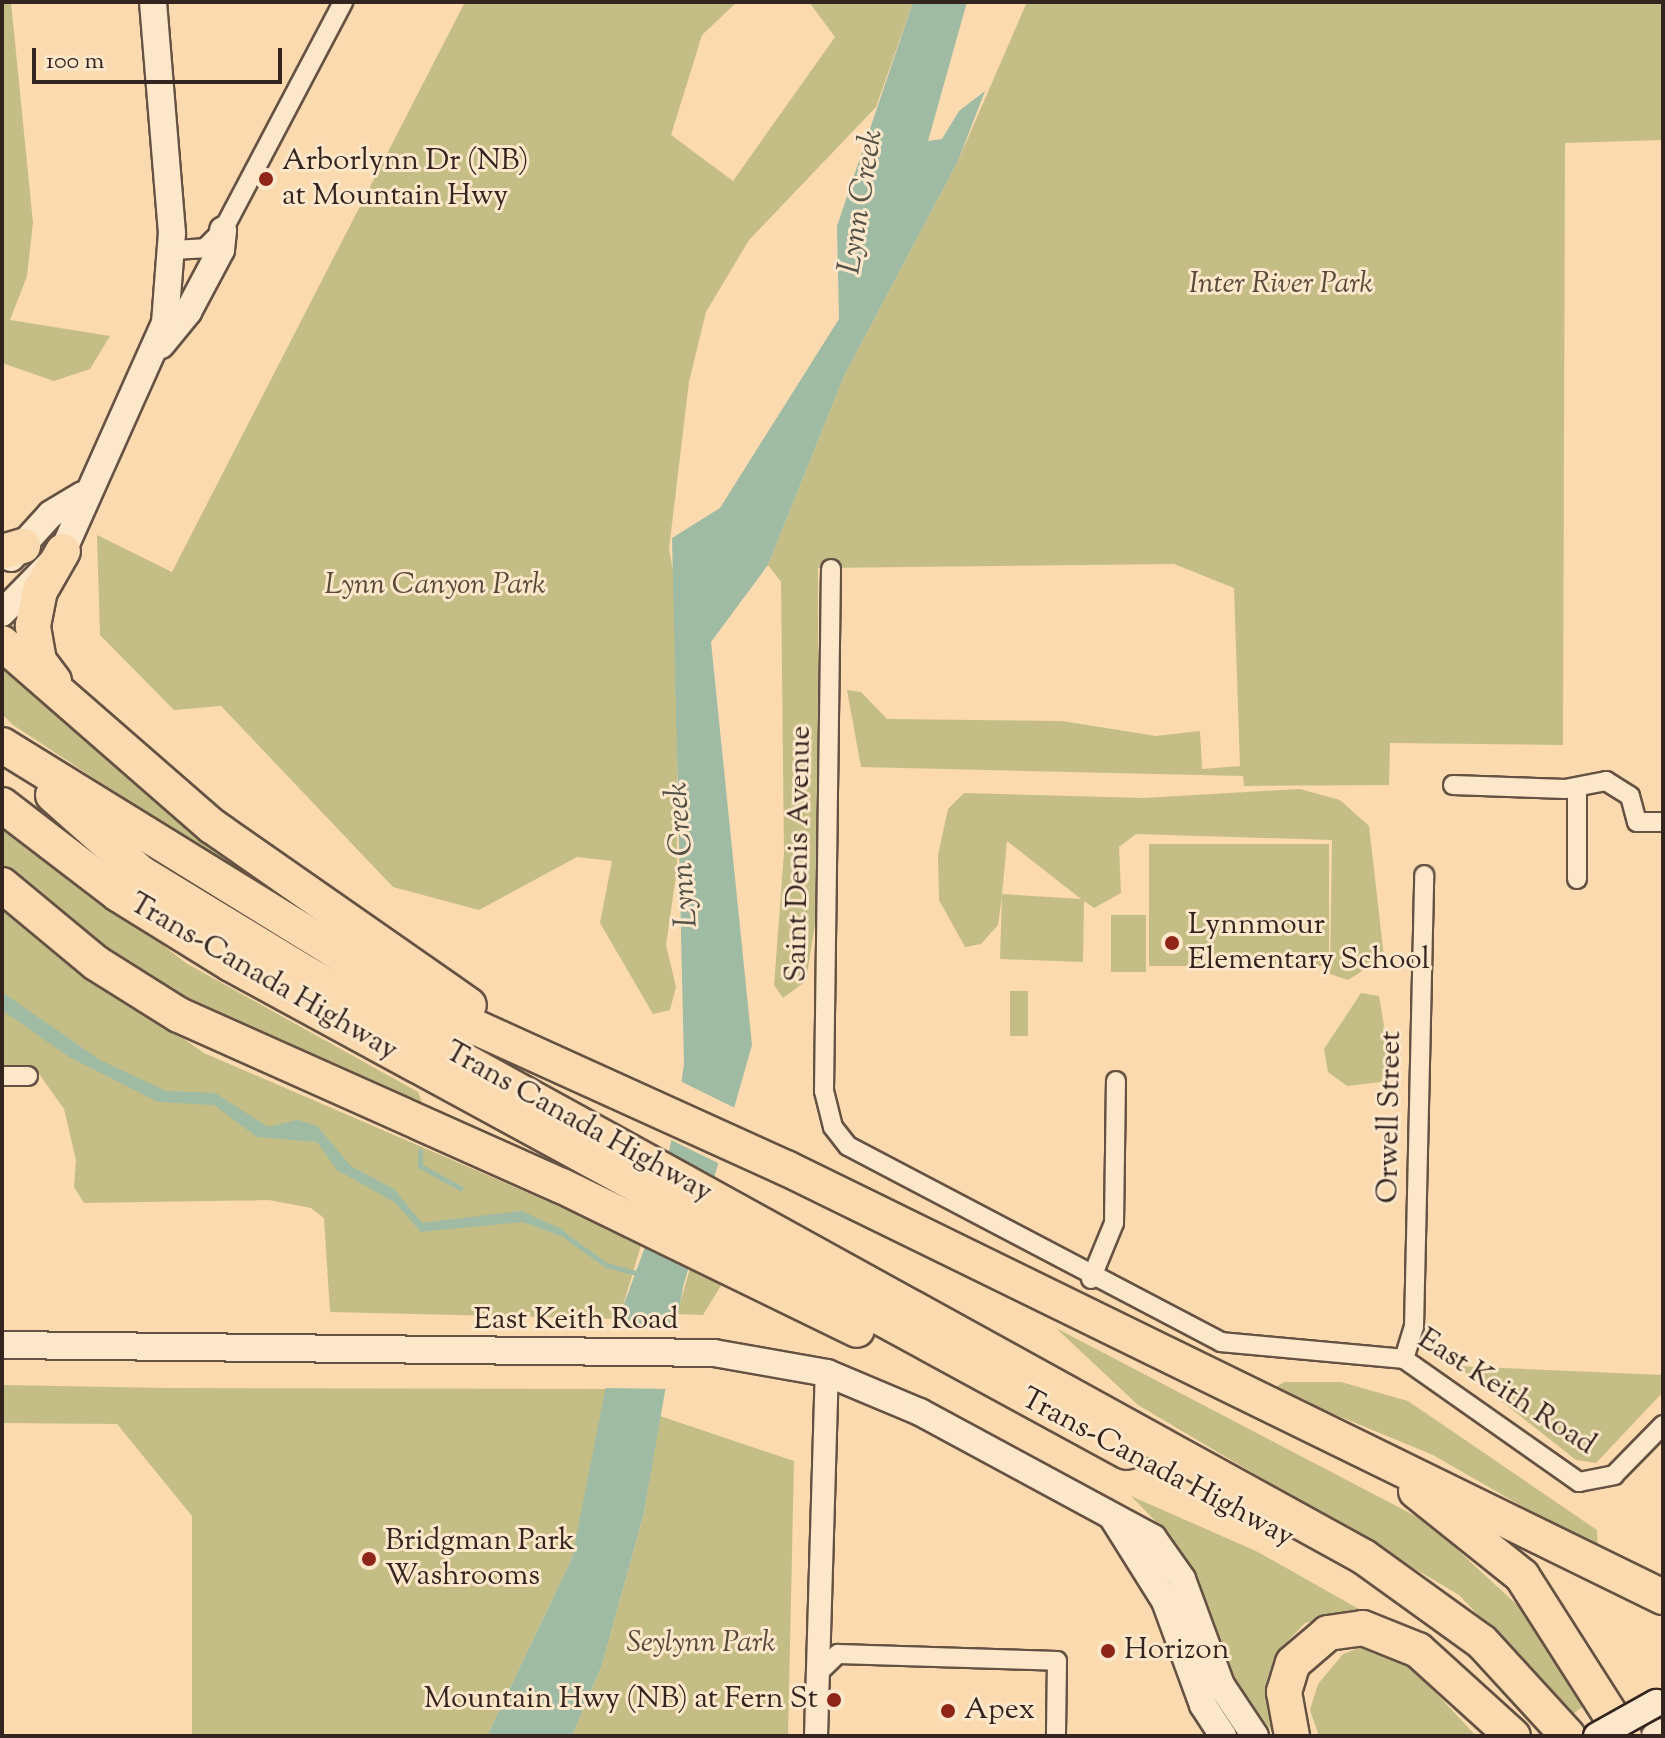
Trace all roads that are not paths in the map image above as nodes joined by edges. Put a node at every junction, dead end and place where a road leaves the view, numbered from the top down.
1 (153, 2) edge
2 (343, 2) edge
3 (223, 230) junction
4 (172, 250) junction
5 (157, 351) junction
6 (83, 495) junction
7 (63, 551) junction
8 (9, 555) edge
9 (831, 569) dead end
10 (2, 613) edge
11 (2, 643) edge
12 (59, 688) junction
13 (2, 747) edge
14 (1453, 785) dead end
15 (1577, 788) junction
16 (2, 805) edge
17 (1663, 822) edge
18 (1424, 875) dead end
19 (1577, 879) dead end
20 (2, 885) edge
21 (571, 1068) junction
22 (2, 1076) edge
23 (28, 1076) dead end
24 (1116, 1081) dead end
25 (839, 1137) joint
26 (586, 1142) junction
27 (747, 1246) junction
28 (1091, 1279) junction
29 (2, 1345) edge
30 (1404, 1359) junction
31 (827, 1373) junction
32 (1663, 1425) edge
33 (1359, 1452) junction
34 (1179, 1458) joint
35 (1113, 1518) junction
36 (1663, 1597) edge
37 (819, 1632) junction
38 (838, 1654) junction
39 (817, 1674) junction
40 (1660, 1701) edge
41 (1663, 1732) edge
42 (816, 1736) edge
43 (1056, 1736) edge
44 (1223, 1736) edge
45 (1255, 1736) edge
46 (1292, 1736) edge
47 (1513, 1736) edge
48 (1540, 1736) edge
49 (1568, 1736) edge
50 (1597, 1736) edge
51 (1624, 1736) edge
52 (1655, 1736) edge

1 - 4 main road
2 - 3 street
3 - 4 street
3 - 5 main road
4 - 5 main road
5 - 6 main road
6 - 7 main road
6 - 8 main road
7 - 10 main road
7 - 12 highway
9 - 25 street, Saint Denis Avenue
11 - 12 highway
12 - 21 highway
13 - 21 highway
13 - 26 highway, Trans Canada Highway
14 - 15 street
15 - 17 street
15 - 19 street
16 - 26 highway, Trans-Canada Highway
18 - 30 street, Orwell Street
20 - 27 highway
21 - 33 highway
22 - 23 street
24 - 28 street
25 - 28 street, East Keith Road
26 - 27 highway, Trans Canada Highway
27 - 34 highway, Trans Canada Highway
27 - 48 highway, Trans-Canada Highway
28 - 30 street, East Keith Road
29 - 31 main road, East Keith Road
30 - 32 street, East Keith Road
31 - 35 main road, East Keith Road
31 - 37 street
33 - 36 highway
33 - 51 highway
34 - 49 highway, Trans-Canada Highway
35 - 44 main road
35 - 45 main road, East Keith Road
37 - 38 street
37 - 39 street
38 - 39 street
38 - 43 street
39 - 42 street
40 - 50 main road, bridge
41 - 52 main road
46 - 47 highway

